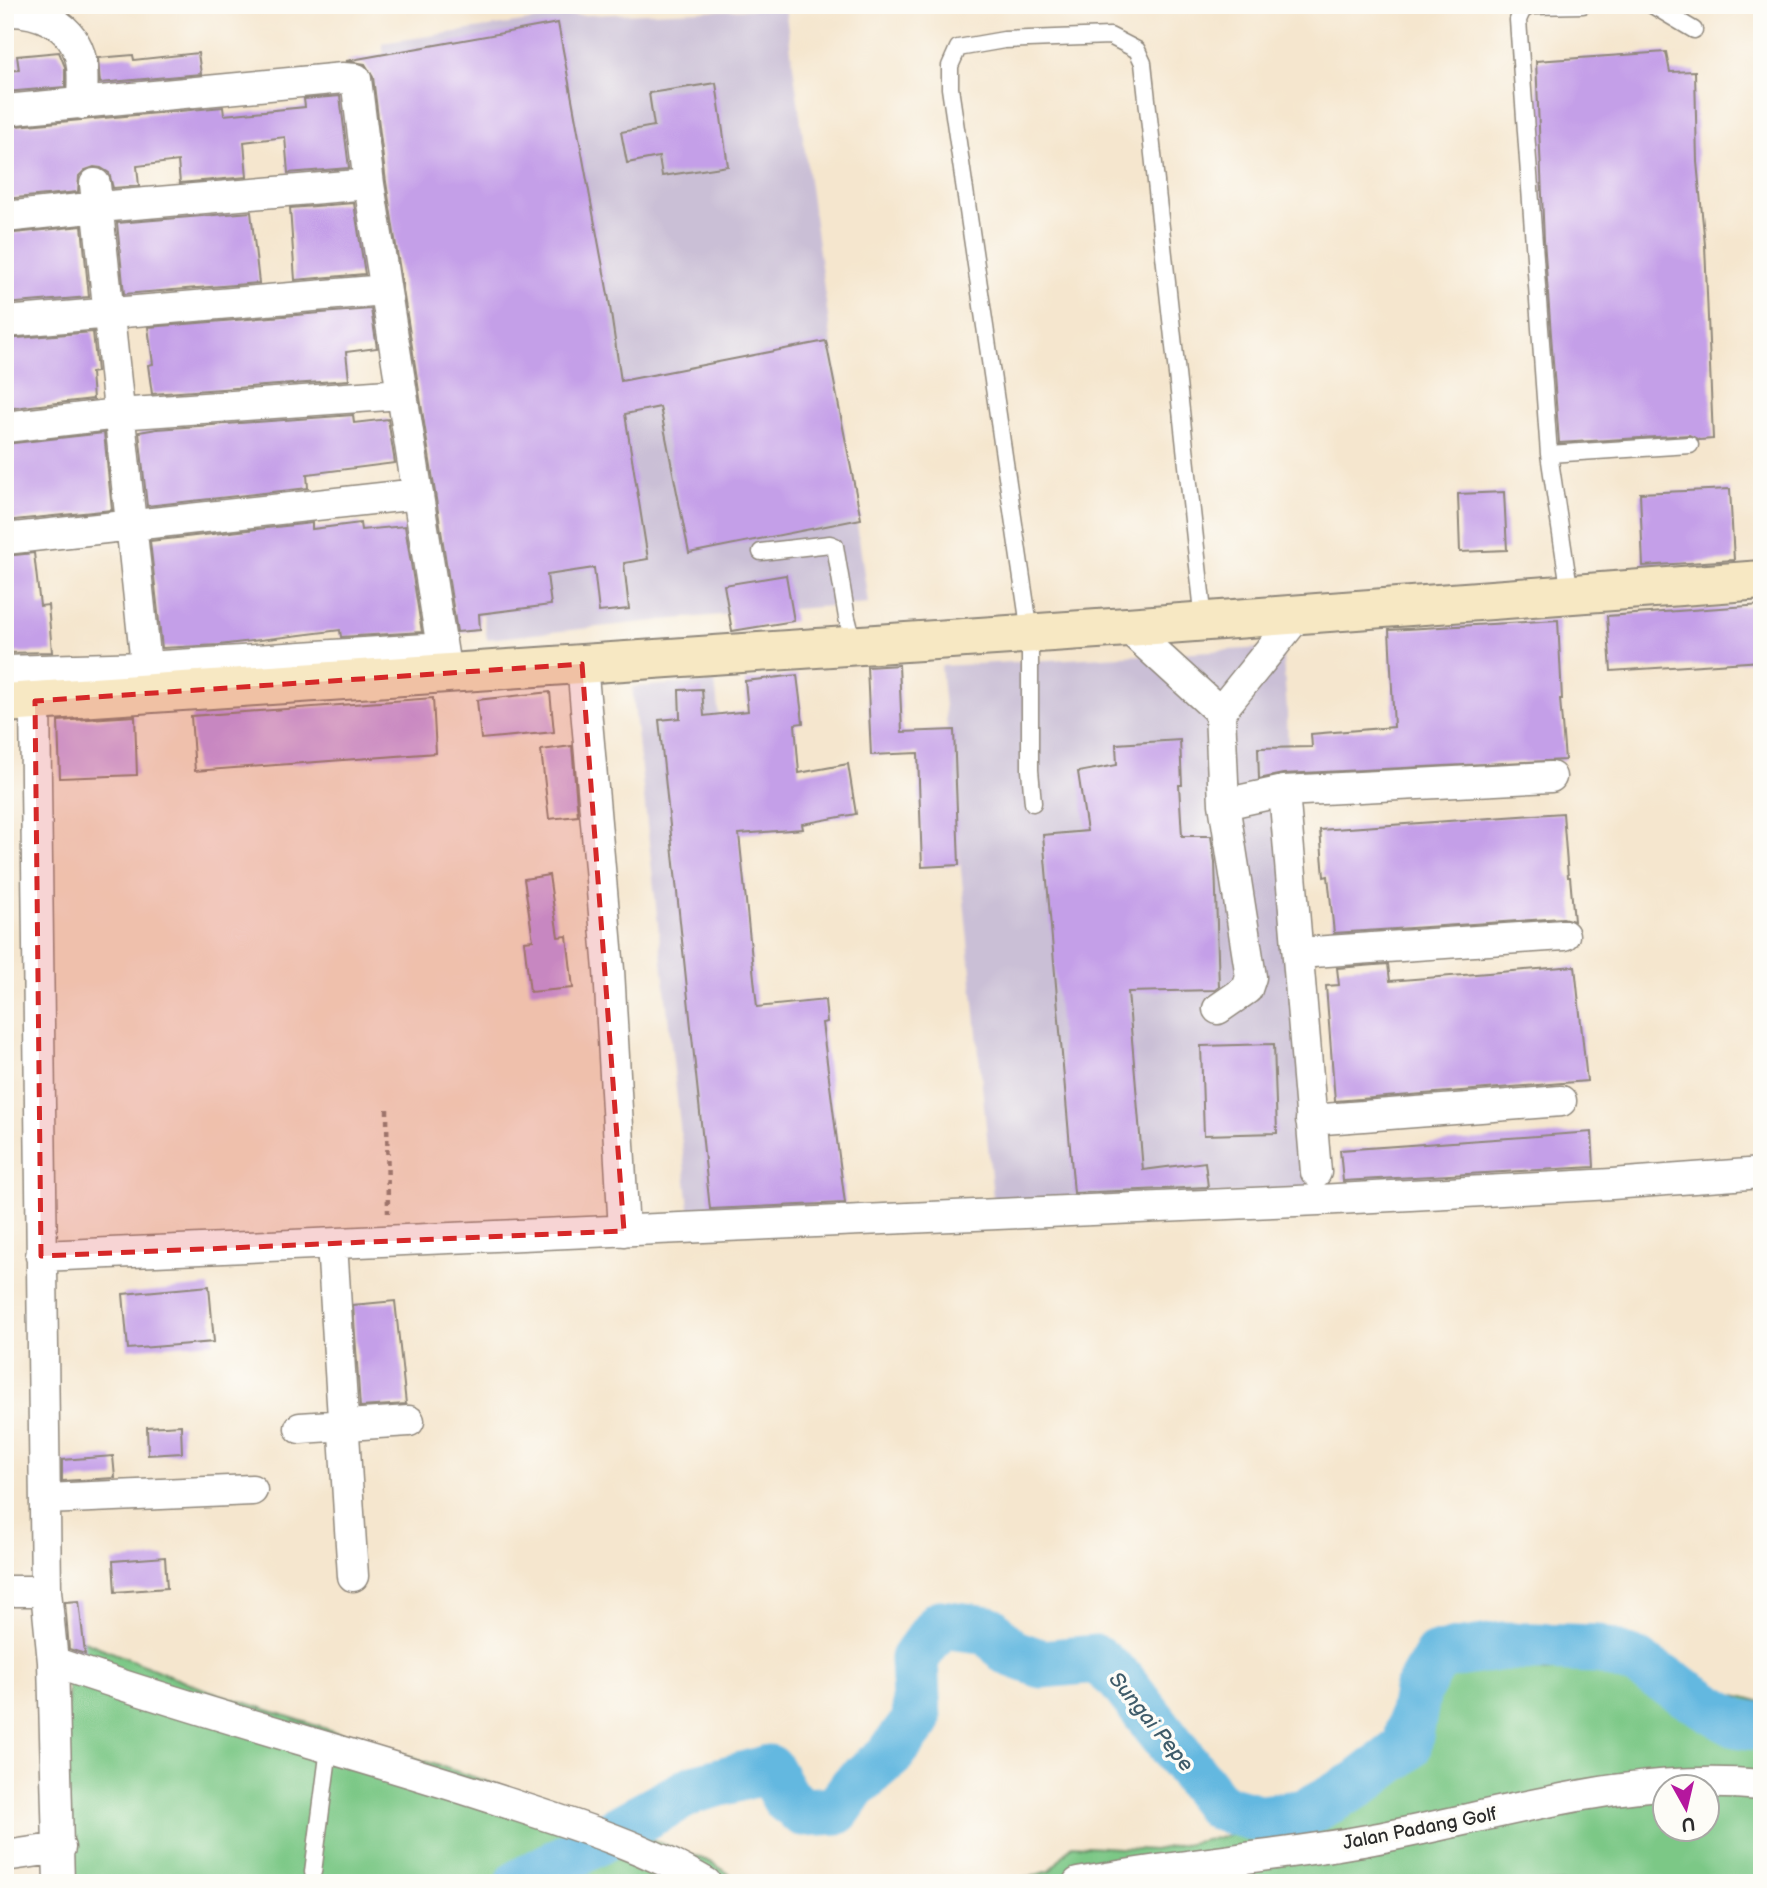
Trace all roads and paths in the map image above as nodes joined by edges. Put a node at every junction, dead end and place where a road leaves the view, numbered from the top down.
1 (1583, 5) edge
2 (1652, 5) edge
3 (5, 11) edge
4 (1694, 30) dead end
5 (82, 104) junction
6 (5, 110) edge
7 (369, 184) junction
8 (97, 196) junction
9 (5, 218) edge
10 (385, 290) junction
11 (110, 312) junction
12 (5, 322) edge
13 (402, 394) junction
14 (118, 414) junction
15 (5, 427) edge
16 (1690, 445) dead end
17 (1549, 454) junction
18 (418, 494) junction
19 (130, 525) junction
20 (5, 540) edge
21 (761, 552) dead end
22 (1762, 580) edge
23 (1570, 594) junction
24 (1298, 614) junction
25 (1204, 621) junction
26 (1127, 627) junction
27 (1030, 634) junction
28 (854, 645) junction
29 (582, 664) junction
30 (5, 671) edge
31 (147, 680) junction
32 (20, 702) edge
33 (1220, 712) junction
34 (1551, 777) dead end
35 (1284, 791) junction
36 (1033, 803) dead end
37 (1224, 804) junction
38 (1564, 935) dead end
39 (1297, 953) junction
40 (1218, 1009) dead end
41 (1561, 1101) dead end
42 (387, 1110) dead end
43 (1311, 1120) junction
44 (1316, 1172) dead end
45 (1762, 1173) edge
46 (624, 1231) junction
47 (388, 1241) junction
48 (332, 1244) junction
49 (41, 1256) junction
50 (409, 1421) dead end
51 (343, 1425) junction
52 (300, 1428) dead end
53 (252, 1490) dead end
54 (46, 1499) junction
55 (353, 1576) dead end
56 (5, 1591) edge
57 (46, 1591) junction
58 (53, 1662) junction
59 (329, 1748) junction
60 (1762, 1785) edge
61 (60, 1848) junction
62 (5, 1856) edge
63 (313, 1872) dead end
64 (59, 1883) edge
65 (706, 1883) edge
66 (1079, 1883) edge

1 - 17 lane
2 - 4 lane
3 - 5 street
5 - 6 street
5 - 7 street
7 - 8 street
7 - 10 street
8 - 9 street
8 - 11 street
10 - 11 street
10 - 13 street
11 - 12 street
11 - 14 street
13 - 14 street
13 - 18 street
14 - 15 street
14 - 19 street
16 - 17 lane
17 - 23 lane
18 - 19 street
18 - 31 street
19 - 20 street
19 - 31 street
21 - 28 lane
22 - 23 main road
23 - 24 main road
24 - 25 main road
24 - 33 street
25 - 26 main road
25 - 27 lane
26 - 27 main road
26 - 33 street
27 - 28 main road
27 - 36 lane
28 - 29 main road
29 - 31 main road
29 - 46 street
30 - 31 street
31 - 32 main road
32 - 49 street
33 - 37 street
34 - 35 street
35 - 37 street
35 - 39 street
37 - 40 street
38 - 39 street
39 - 43 street
41 - 43 street
42 - 47 path
43 - 44 street
45 - 46 street
46 - 47 street
47 - 48 street
48 - 49 street
48 - 51 street
49 - 54 street
50 - 51 street
51 - 52 street
51 - 55 street
53 - 54 street
54 - 57 street
56 - 57 street
57 - 58 street
58 - 59 street
58 - 61 street
59 - 63 lane
59 - 65 street
60 - 66 street, Jalan Padang Golf
61 - 62 street
61 - 64 street

